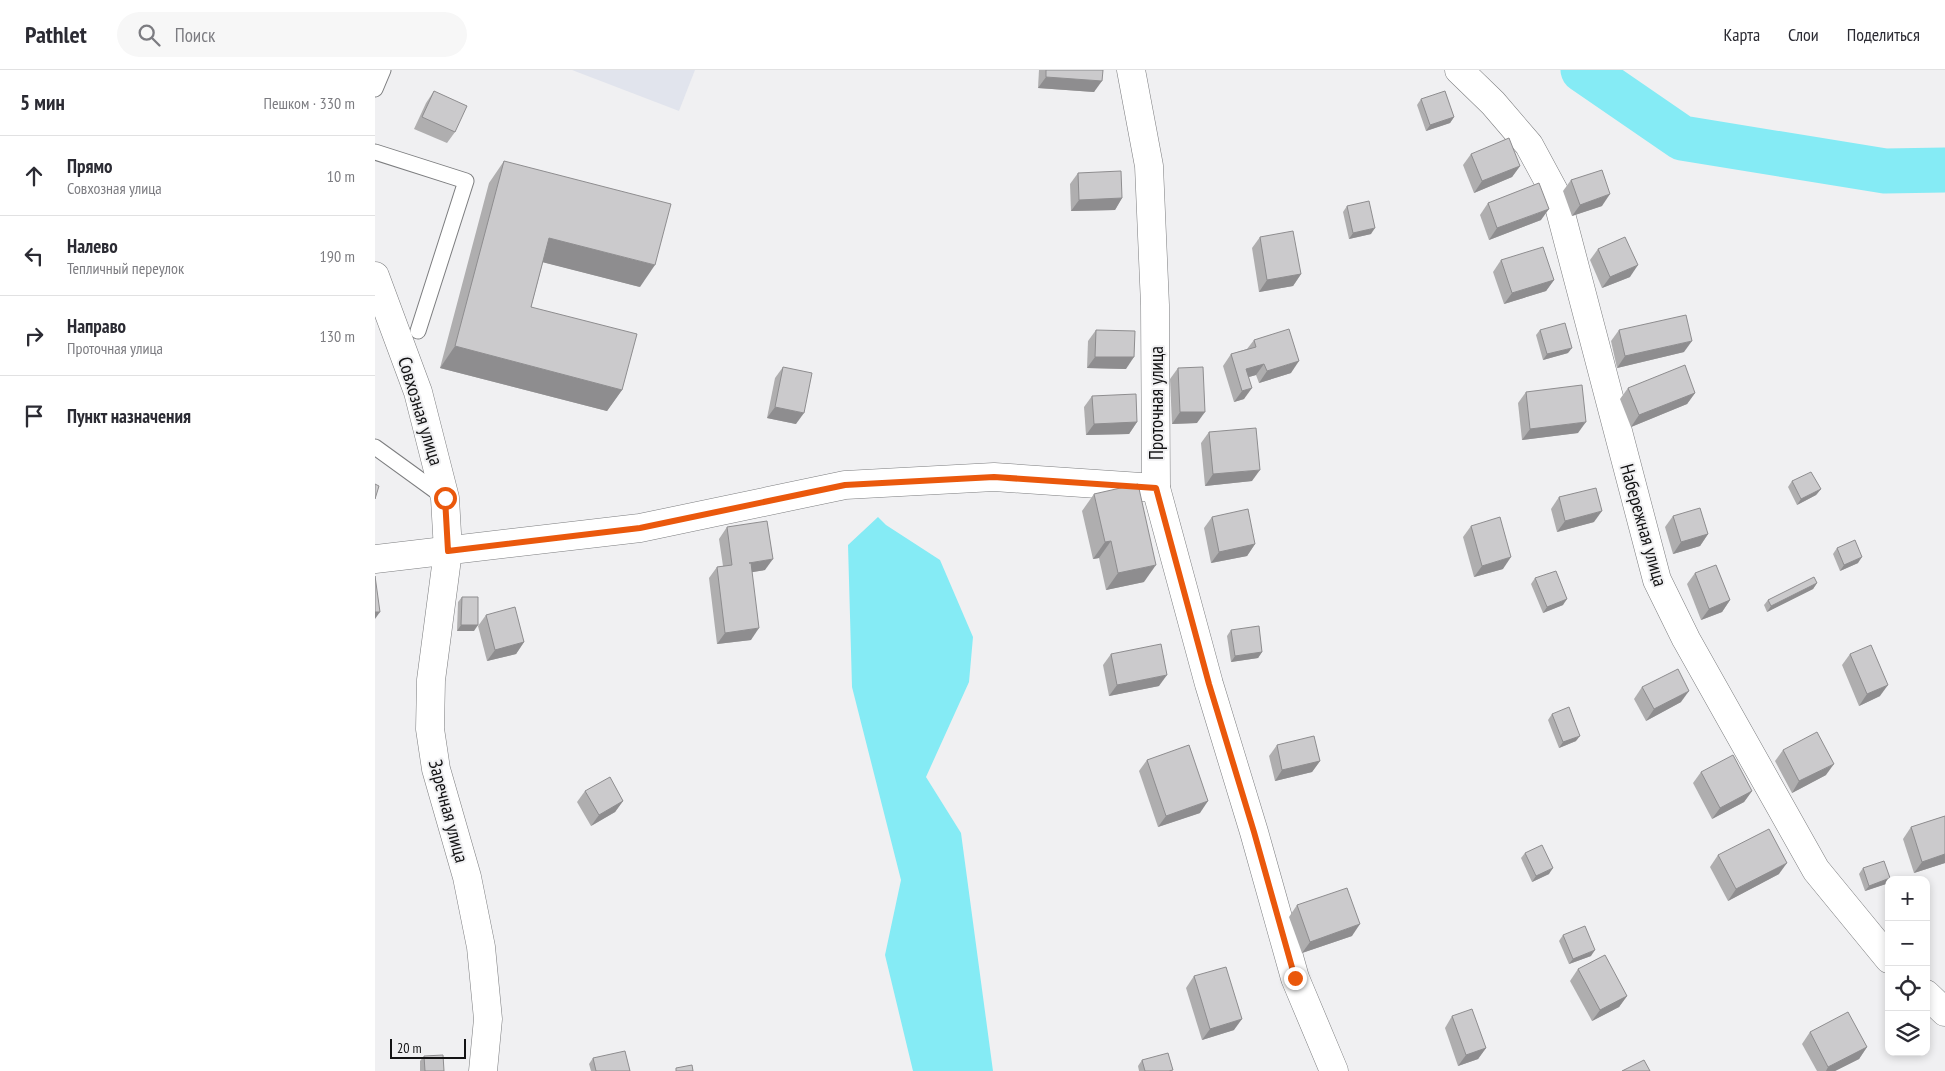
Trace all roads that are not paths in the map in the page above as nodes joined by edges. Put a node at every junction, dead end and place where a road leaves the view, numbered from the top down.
1 (383, 70) edge
2 (1131, 70) edge
3 (1459, 70) edge
4 (375, 89) edge
5 (375, 152) edge
6 (375, 276) edge
7 (418, 331) dead end
8 (375, 447) edge
9 (1156, 488) junction
10 (445, 498) junction
11 (448, 551) junction
12 (375, 559) edge
13 (1885, 954) edge
14 (1930, 998) edge
15 (1945, 1012) edge
16 (483, 1071) edge
17 (1334, 1071) edge

1 - 4 lane
2 - 9 street, Проточная улица
3 - 13 street, Набережная улица
5 - 7 lane
6 - 10 street, Совхозная улица
8 - 10 lane
9 - 11 street
9 - 17 street, Проточная улица
10 - 11 street, Совхозная улица
11 - 12 street
11 - 16 street, Заречная улица
14 - 15 street

